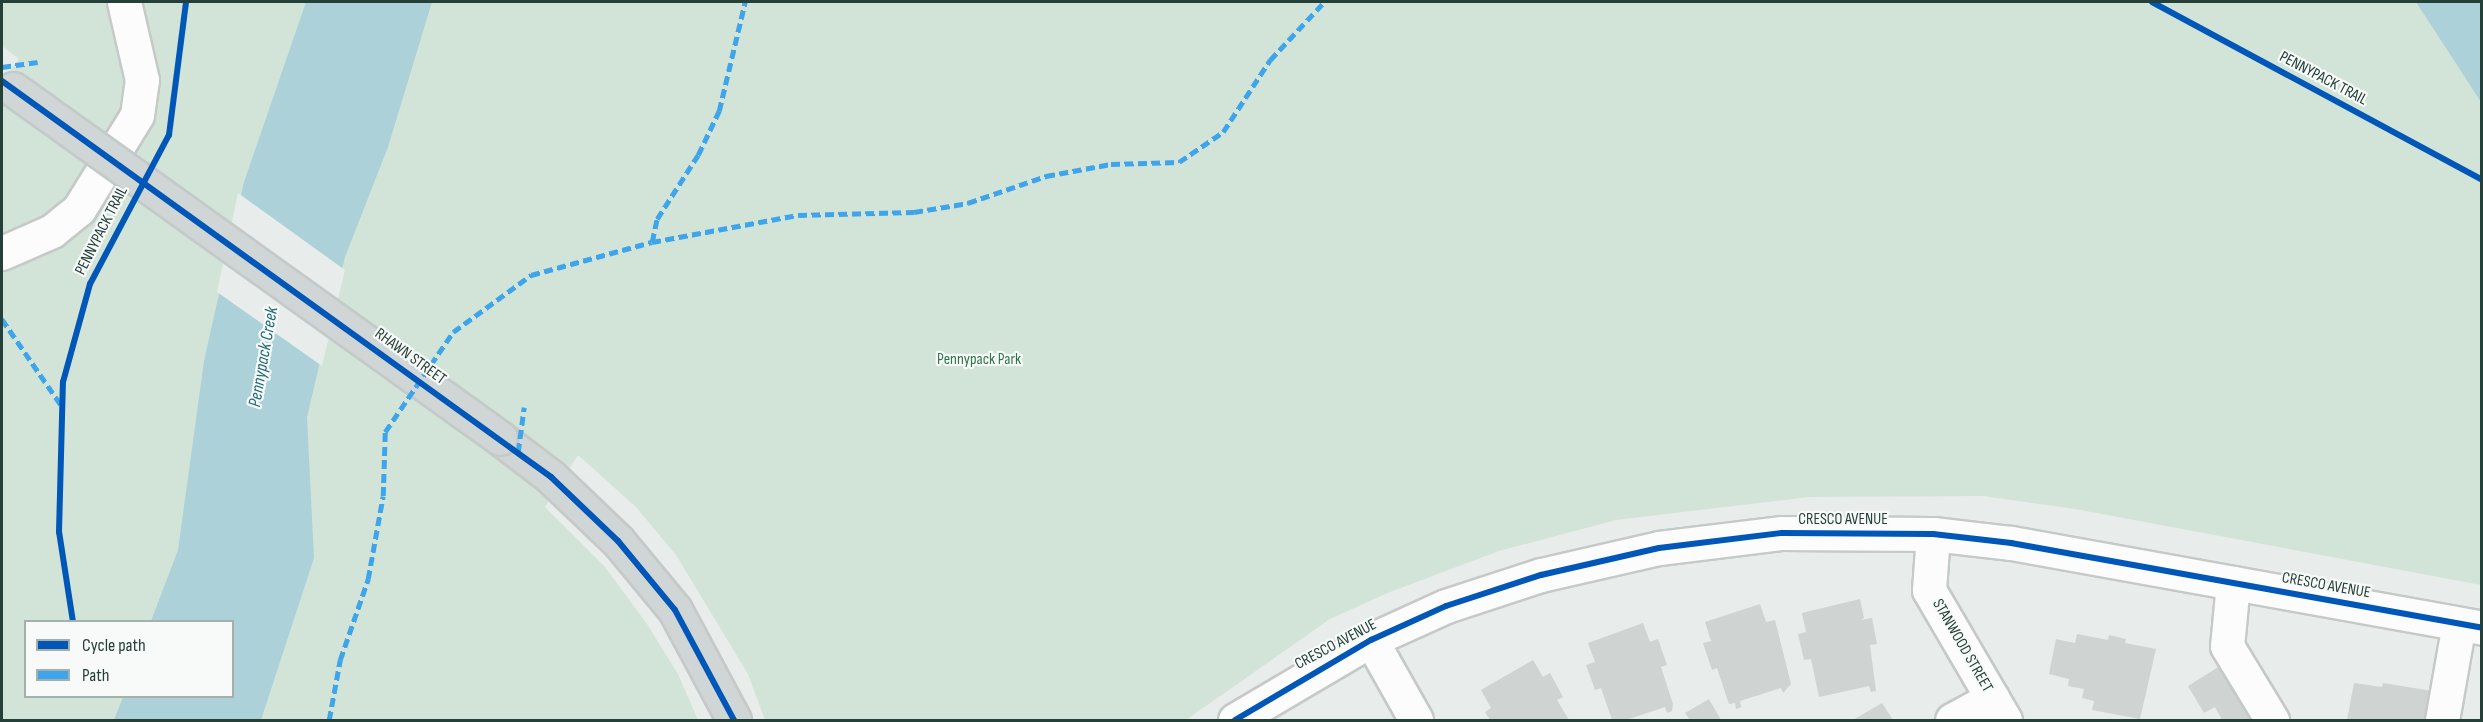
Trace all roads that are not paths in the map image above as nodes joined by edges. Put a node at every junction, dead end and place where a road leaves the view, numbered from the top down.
1 (124, 2) edge
2 (8, 85) edge
3 (2, 253) edge
4 (1933, 534) junction
5 (2233, 583) junction
6 (2470, 626) edge
7 (1371, 640) junction
8 (1998, 710) edge
9 (734, 720) edge
10 (1235, 720) edge
11 (1416, 720) edge
12 (1952, 720) edge
13 (2272, 720) edge
14 (2442, 720) edge

1 - 3 street
2 - 9 main road, RHAWN STREET, bridge
4 - 5 street, CRESCO AVENUE
4 - 7 street, CRESCO AVENUE
4 - 8 street, STANWOOD STREET
5 - 6 street, CRESCO AVENUE
5 - 13 street
6 - 14 street
7 - 10 street, CRESCO AVENUE
7 - 11 street
8 - 12 street

